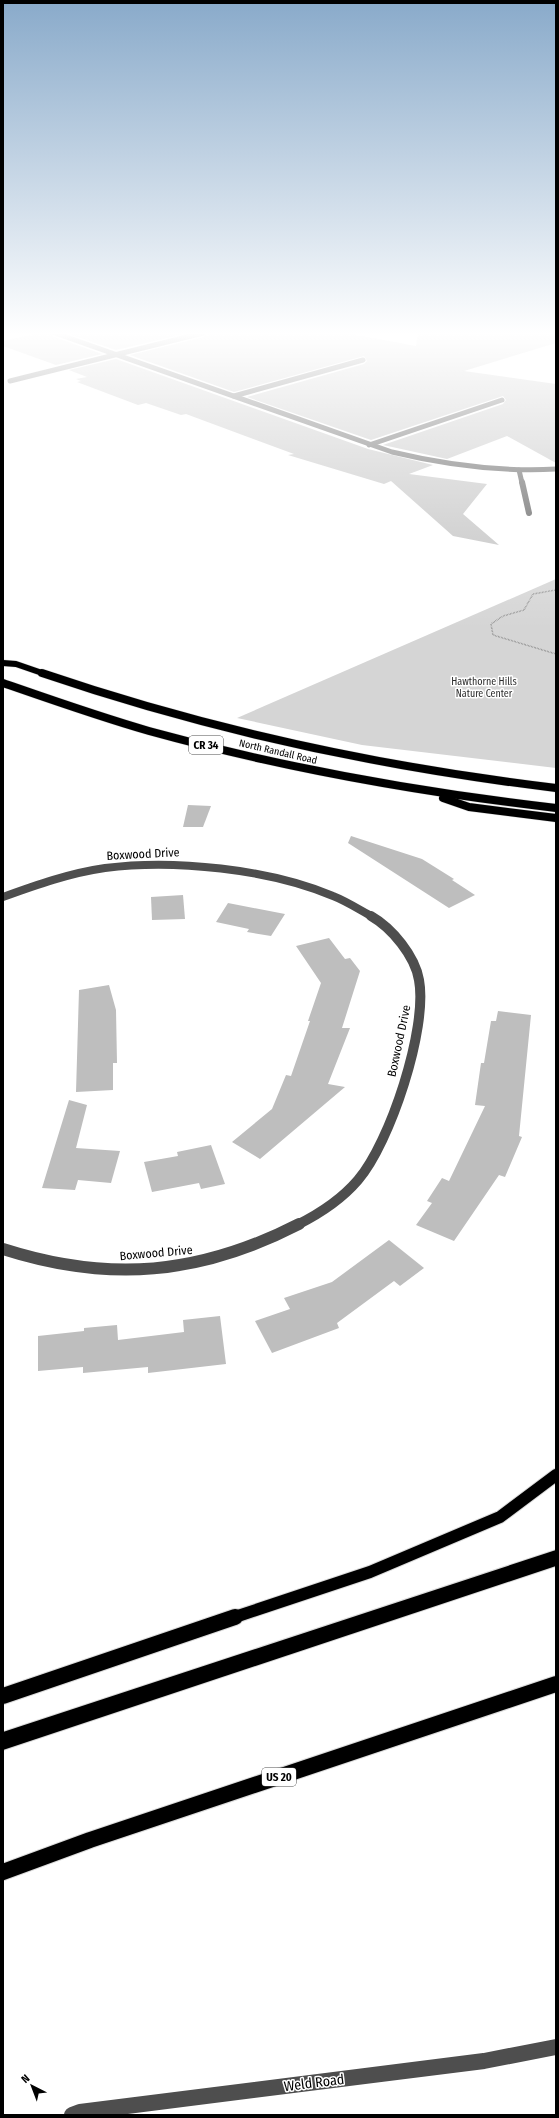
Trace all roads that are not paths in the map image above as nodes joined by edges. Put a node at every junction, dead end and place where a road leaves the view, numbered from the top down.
1 (333, 432) edge
2 (408, 432) edge
3 (369, 445) junction
4 (556, 469) edge
5 (519, 470) junction
6 (529, 513) dead end
7 (3, 663) edge
8 (3, 683) edge
9 (413, 788) junction
10 (556, 788) edge
11 (556, 808) edge
12 (556, 818) edge
13 (3, 897) edge
14 (3, 1249) edge
15 (556, 1475) edge
16 (556, 1558) edge
17 (556, 1684) edge
18 (3, 1696) edge
19 (3, 1741) edge
20 (3, 1872) edge
21 (556, 2047) edge
22 (72, 2115) edge

1 - 3 street
2 - 3 street
3 - 5 street
4 - 5 street
5 - 6 street
7 - 10 main road, North Randall Road / CR 34
8 - 9 main road, North Randall Road / CR 34
9 - 11 main road, North Randall Road / CR 34
9 - 12 main road
13 - 14 street, Boxwood Drive
15 - 18 main road
16 - 19 highway
17 - 20 main road, US 20
21 - 22 street, Weld Road

